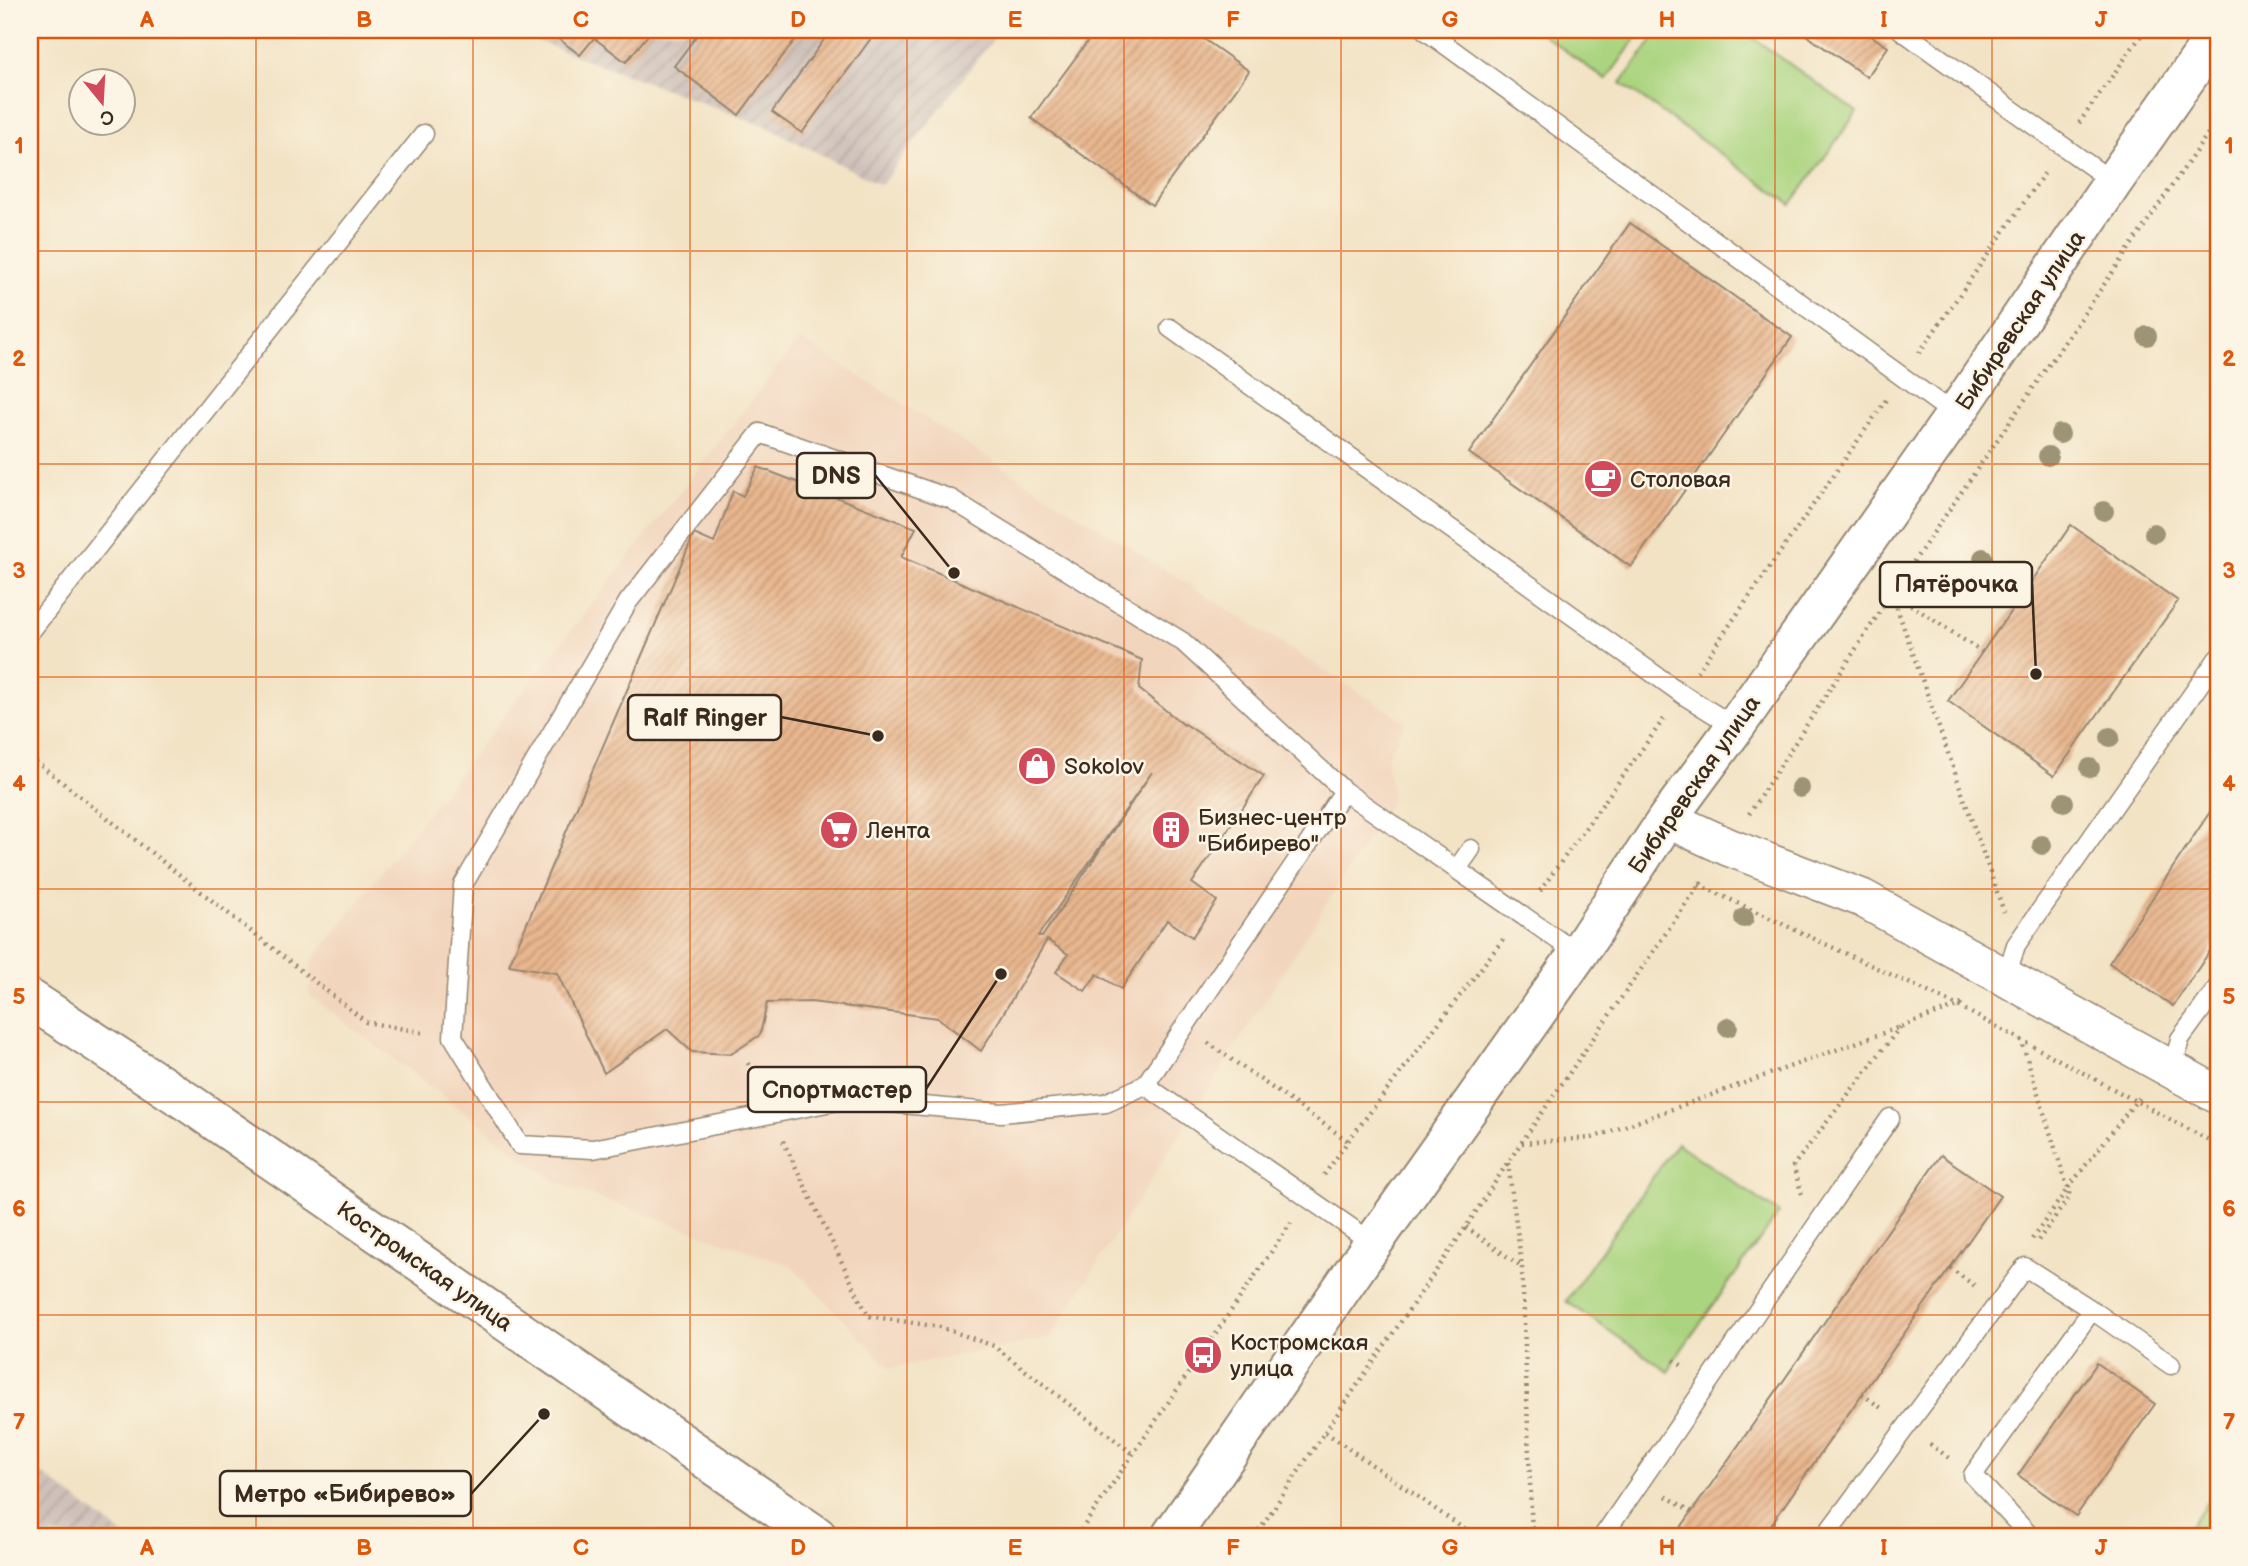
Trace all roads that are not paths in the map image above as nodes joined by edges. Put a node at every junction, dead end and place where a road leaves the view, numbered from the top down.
1 (1424, 30) edge
2 (1901, 30) edge
3 (2218, 33) edge
4 (424, 134) dead end
5 (2113, 182) junction
6 (1170, 328) dead end
7 (1955, 415) junction
8 (30, 632) edge
9 (2218, 658) edge
10 (1735, 727) junction
11 (1344, 790) junction
12 (1667, 819) junction
13 (1471, 849) dead end
14 (1457, 869) junction
15 (1578, 954) junction
16 (2011, 961) junction
17 (2218, 987) edge
18 (30, 990) edge
19 (30, 999) edge
20 (30, 1022) edge
21 (71, 1026) junction
22 (2173, 1068) junction
23 (1145, 1084) junction
24 (2218, 1095) edge
25 (189, 1102) junction
26 (1889, 1118) dead end
27 (1373, 1243) junction
28 (2092, 1310) junction
29 (2171, 1365) dead end
30 (817, 1536) edge
31 (1171, 1536) edge
32 (1603, 1536) edge
33 (1825, 1536) edge
34 (2030, 1536) edge

1 - 7 lane
2 - 5 lane
3 - 5 main road, Бибиревская улица
4 - 8 lane
5 - 7 main road, Бибиревская улица
6 - 10 lane
7 - 10 main road, Бибиревская улица
9 - 16 lane
10 - 12 main road, Бибиревская улица
11 - 14 lane
11 - 23 lane
11 - 23 lane
12 - 15 main road, Бибиревская улица
12 - 16 street
13 - 14 lane
14 - 15 lane
15 - 27 main road, Бибиревская улица
16 - 22 street
17 - 22 lane
18 - 21 street
19 - 21 main road, Костромская улица
20 - 25 street
21 - 25 main road, Костромская улица
22 - 24 street
23 - 27 lane
25 - 30 main road, Костромская улица
26 - 32 lane
27 - 31 main road, Бибиревская улица
28 - 29 lane
28 - 33 lane
28 - 34 lane

